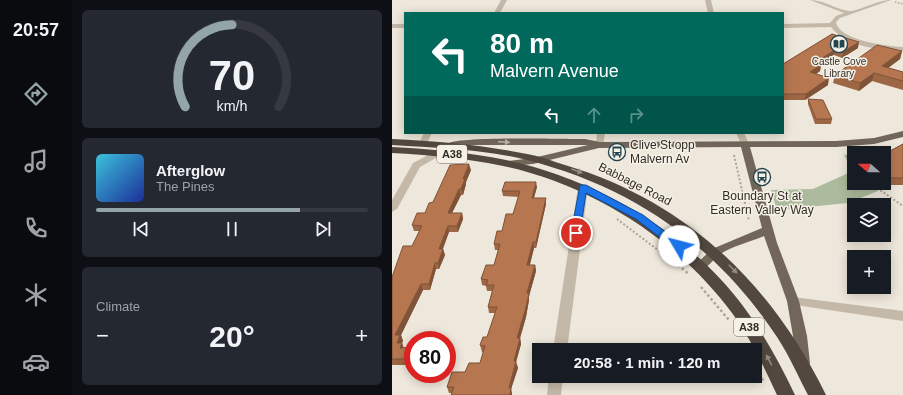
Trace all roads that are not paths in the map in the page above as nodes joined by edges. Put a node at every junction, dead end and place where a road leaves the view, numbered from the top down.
1 (504, 0) edge
2 (708, 0) edge
3 (813, 0) edge
4 (891, 1) edge
5 (498, 12) edge
6 (712, 12) edge
7 (850, 12) junction
8 (832, 25) junction
9 (392, 26) edge
10 (404, 26) edge
11 (784, 26) edge
12 (903, 49) edge
13 (601, 134) edge
14 (740, 134) edge
15 (903, 134) edge
16 (426, 138) edge
17 (392, 142) edge
18 (451, 144) junction
19 (600, 144) junction
20 (745, 144) junction
21 (392, 150) edge
22 (409, 151) junction
23 (438, 153) junction
24 (540, 159) junction
25 (511, 163) junction
26 (416, 165) junction
27 (583, 187) junction
28 (392, 209) edge
29 (767, 230) junction
30 (716, 252) junction
31 (695, 270) junction
32 (793, 301) junction
33 (903, 316) edge
34 (561, 343) edge
35 (803, 364) junction
36 (555, 383) edge
37 (554, 395) edge
38 (786, 395) edge
39 (817, 395) edge

1 - 5 street
2 - 6 street
3 - 7 street
4 - 7 street
7 - 8 street
8 - 11 street
8 - 12 street
9 - 10 street
13 - 19 street
14 - 20 street
15 - 20 main road
16 - 17 highway, Babbage Road / A38
16 - 18 highway, Babbage Road / A38
18 -> 19 main road
18 - 24 highway, Babbage Road / A38
19 - 20 main road
19 - 24 main road
20 - 29 main road
21 - 22 highway, A38
22 - 23 highway, A38
22 - 26 street
23 - 25 highway, A38
23 - 26 street
24 - 25 main road
24 -> 30 highway, Babbage Road / A38
25 - 27 highway, A38
26 - 28 street
27 - 31 highway, A38
27 - 34 street
29 - 30 main road
29 - 32 main road
30 - 31 main road
30 -> 35 highway, Babbage Road / A38
38 -> 31 highway, A38
32 - 33 street
32 - 35 main road
35 - 39 highway, A38
36 - 37 street

